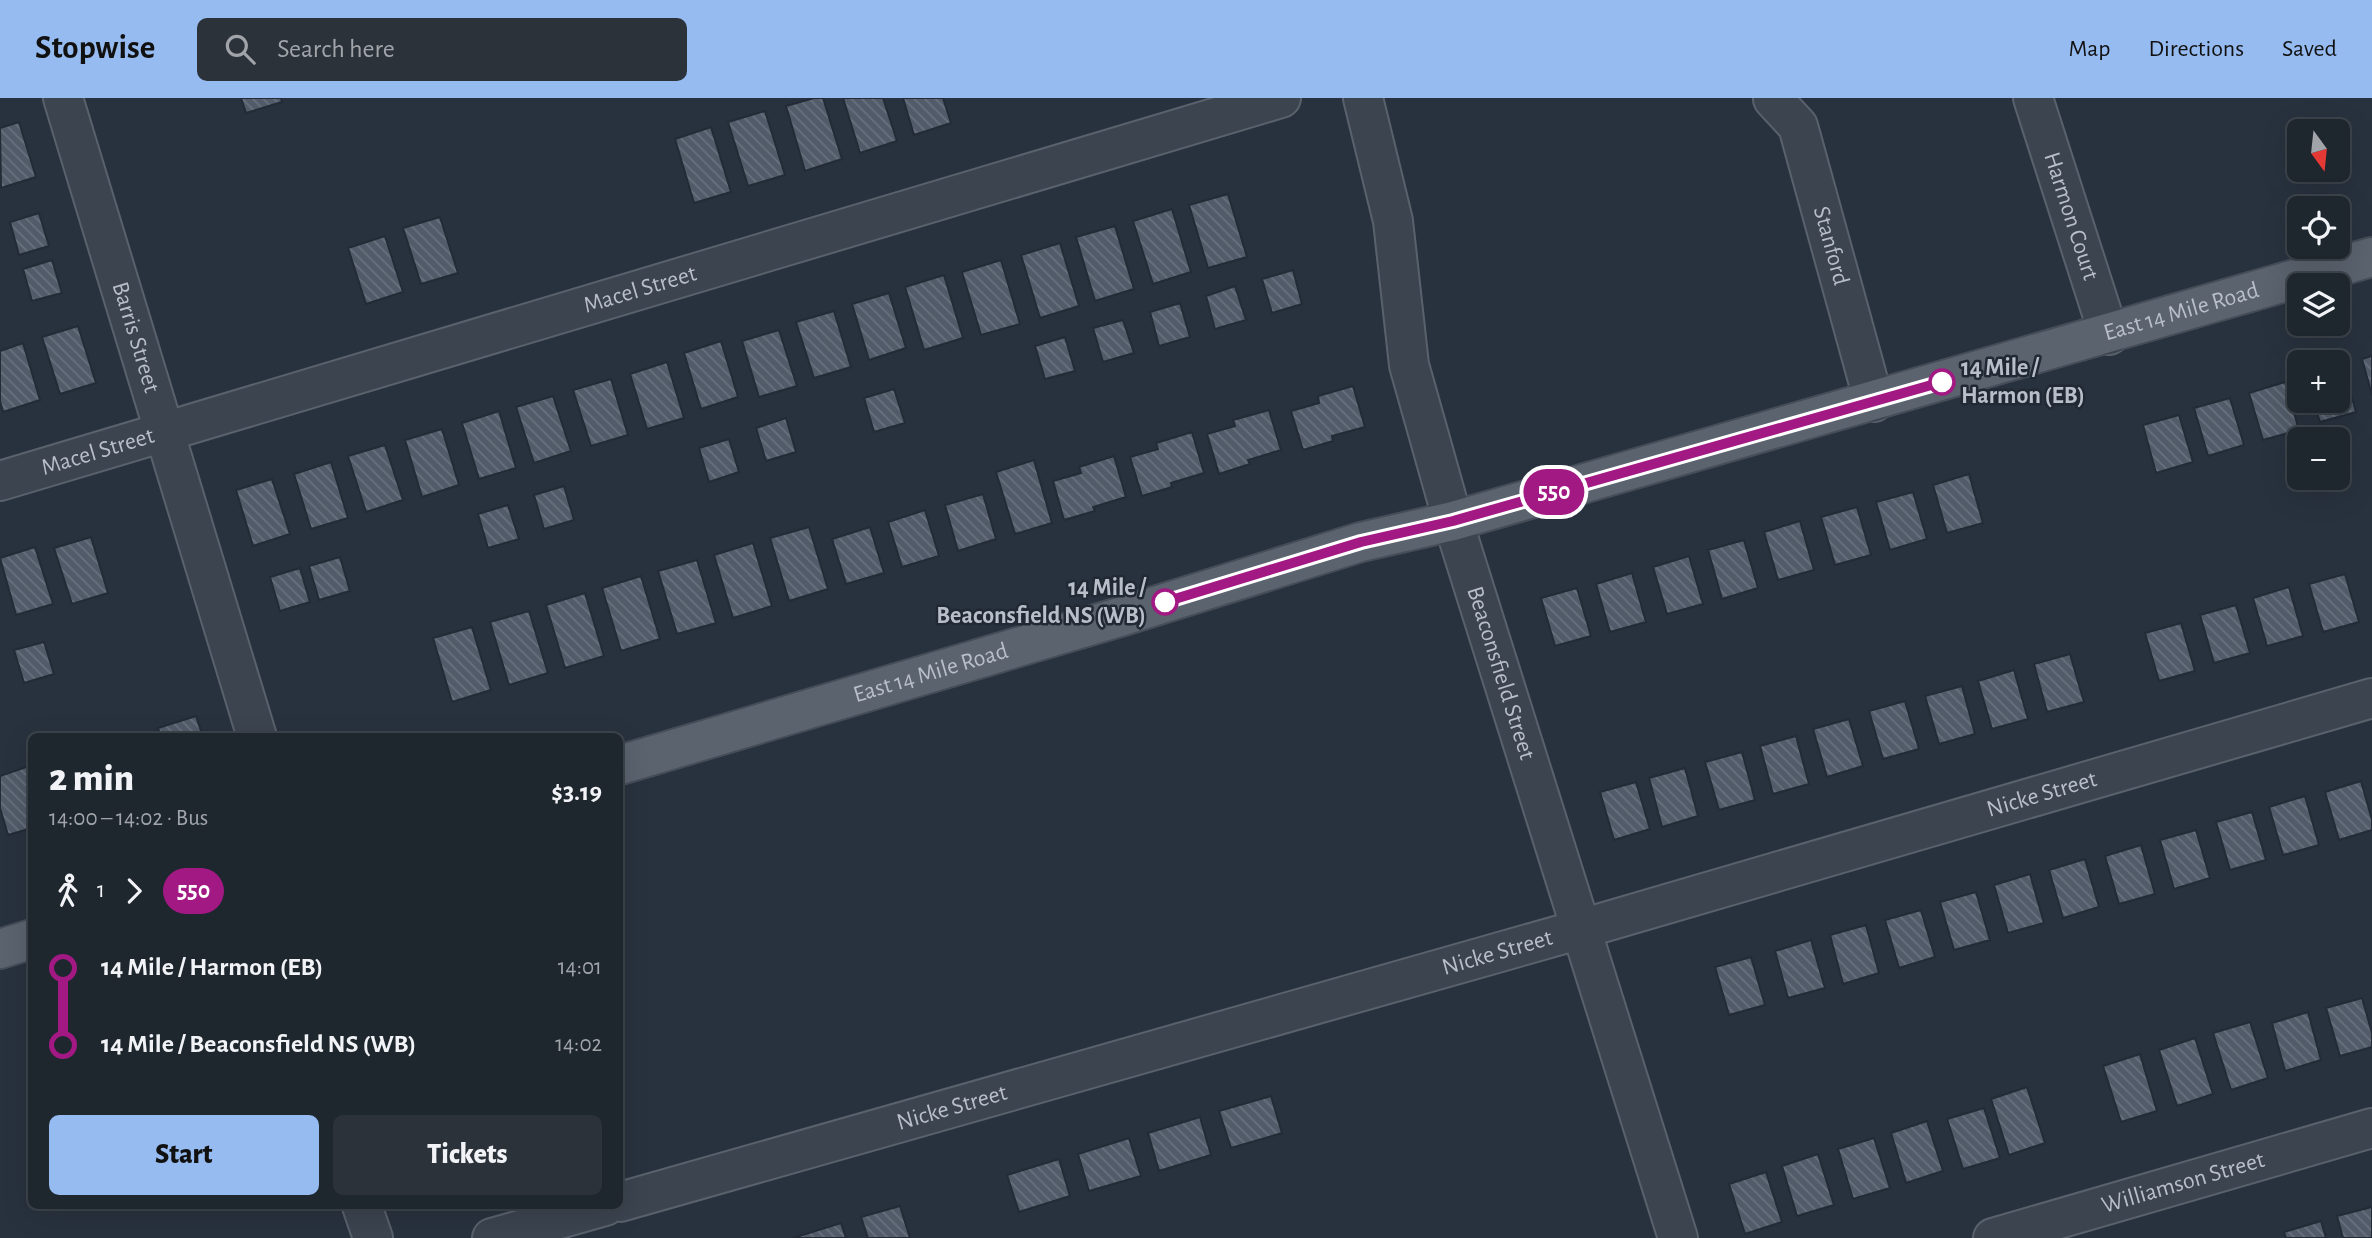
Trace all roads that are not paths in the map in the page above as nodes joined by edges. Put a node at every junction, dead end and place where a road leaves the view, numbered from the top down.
1 (63, 98) edge
2 (1281, 98) edge
3 (1363, 98) edge
4 (2033, 98) edge
5 (1773, 99) edge
6 (2372, 257) edge
7 (2109, 335) junction
8 (1874, 402) junction
9 (163, 432) junction
10 (0, 481) edge
11 (1453, 521) junction
12 (2372, 698) edge
13 (256, 733) edge
14 (623, 764) edge
15 (1581, 929) junction
16 (28, 940) edge
17 (0, 949) edge
18 (2372, 1128) edge
19 (623, 1201) edge
20 (363, 1209) edge
21 (594, 1209) edge
22 (373, 1238) edge
23 (492, 1238) edge
24 (1678, 1238) edge
25 (1993, 1238) edge

1 - 9 street, Barris Street
2 - 9 street, Macel Street
3 - 11 street, Beaconsfield Street
4 - 7 street, Harmon Court
5 - 8 street, Stanford
6 - 7 main road, East 14 Mile Road
7 - 8 main road, East 14 Mile Road
8 - 11 main road, East 14 Mile Road
9 - 10 street, Macel Street
9 - 13 street, Barris Street
11 - 14 main road, East 14 Mile Road
11 - 15 street, Beaconsfield Street
12 - 15 street, Nicke Street
15 - 19 street, Nicke Street
15 - 24 street, Beaconsfield Street
16 - 17 main road
18 - 25 street, Williamson Street
20 - 22 street
21 - 23 street

